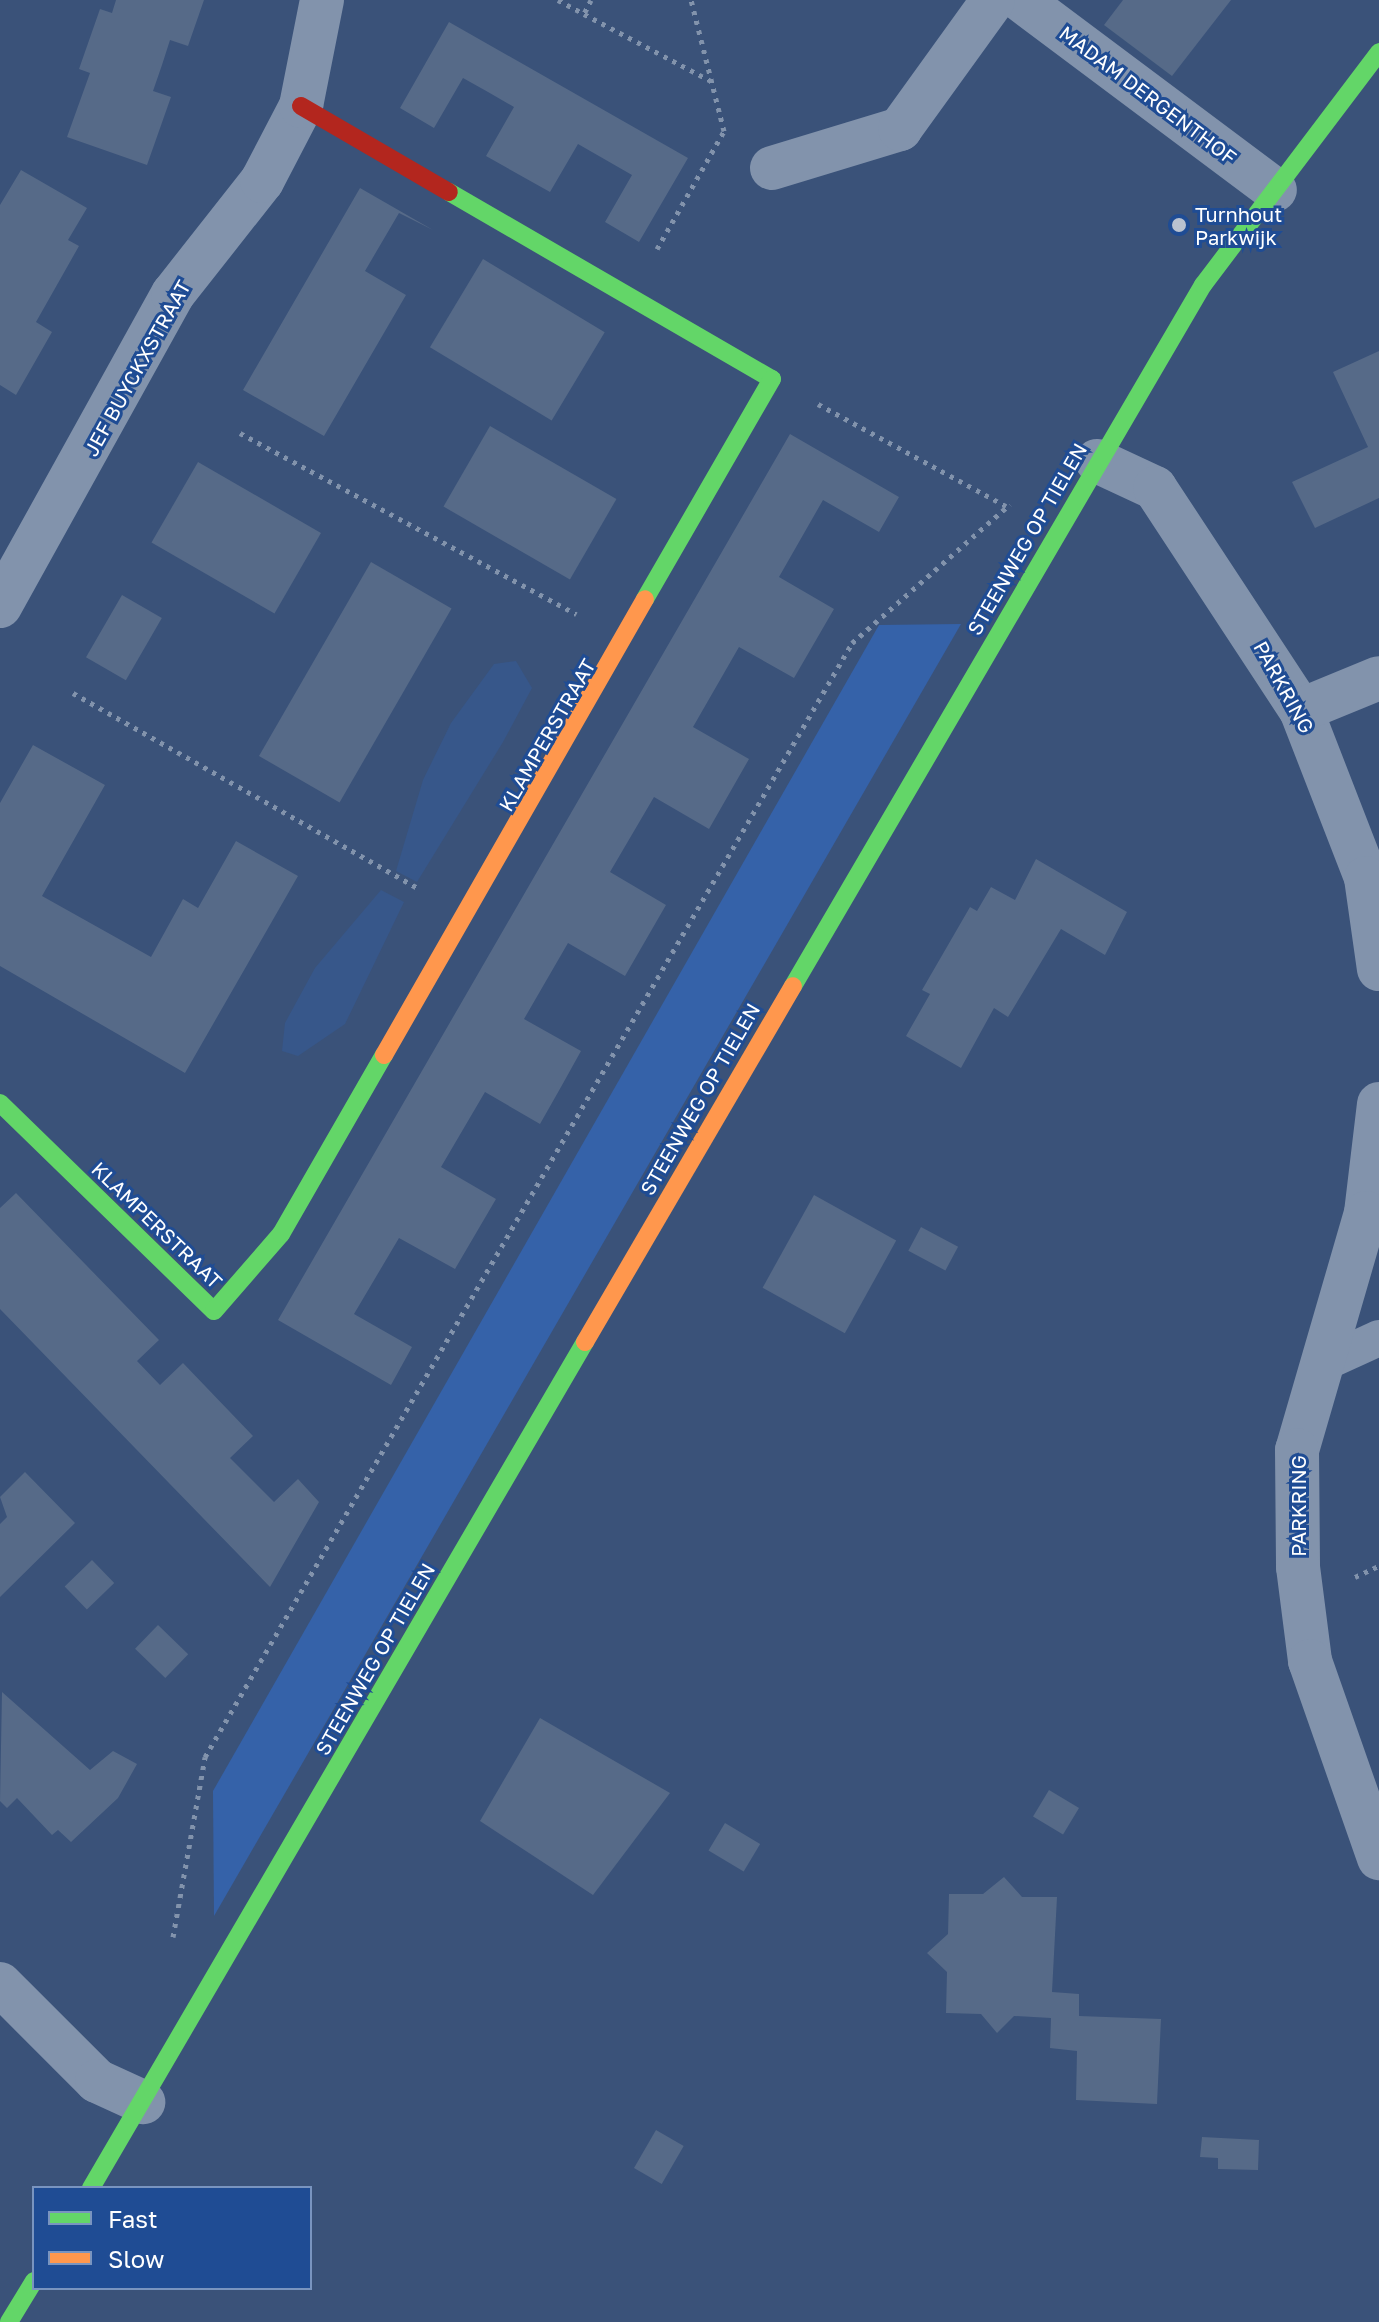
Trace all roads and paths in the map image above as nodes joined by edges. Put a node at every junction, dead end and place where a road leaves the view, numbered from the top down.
1 (322, 0) edge
2 (558, 0) edge
3 (591, 0) edge
4 (691, 0) edge
5 (993, 0) edge
6 (1021, 0) edge
7 (584, 14) junction
8 (1379, 52) edge
9 (713, 82) junction
10 (301, 106) junction
11 (772, 168) dead end
12 (1275, 190) junction
13 (630, 297) junction
14 (772, 379) junction
15 (240, 433) dead end
16 (1097, 461) junction
17 (1019, 500) dead end
18 (1006, 506) junction
19 (0, 606) edge
20 (626, 641) junction
21 (1379, 678) edge
22 (73, 693) dead end
23 (1301, 710) junction
24 (467, 916) junction
25 (1379, 969) edge
26 (0, 1103) edge
27 (1379, 1104) edge
28 (1379, 1338) edge
29 (1320, 1365) junction
30 (1379, 1858) edge
31 (171, 1945) dead end
32 (0, 1984) edge
33 (143, 2102) junction
34 (92, 2186) edge
35 (32, 2284) edge
36 (9, 2322) edge

1 - 10 street, JEF BUYCKXSTRAAT
2 - 7 path
3 - 7 path
4 - 9 path
5 - 11 street
6 - 12 street, MADAM DERGENTHOF
7 - 9 path
8 - 12 street, STEENWEG OP TIELEN
9 - 13 path
10 - 13 street
10 - 19 street, JEF BUYCKXSTRAAT
12 - 16 street, STEENWEG OP TIELEN
13 - 14 street
14 - 18 path
14 - 20 street, KLAMPERSTRAAT
15 - 20 path
16 - 23 street, PARKRING
16 - 33 street, STEENWEG OP TIELEN
17 - 18 path
18 - 31 path
20 - 24 street, KLAMPERSTRAAT
21 - 23 street
22 - 24 path
23 - 25 street, PARKRING
24 - 26 street, KLAMPERSTRAAT
27 - 29 street, PARKRING
28 - 29 lane
29 - 30 street, PARKRING
32 - 33 street
33 - 34 street, STEENWEG OP TIELEN
35 - 36 street

